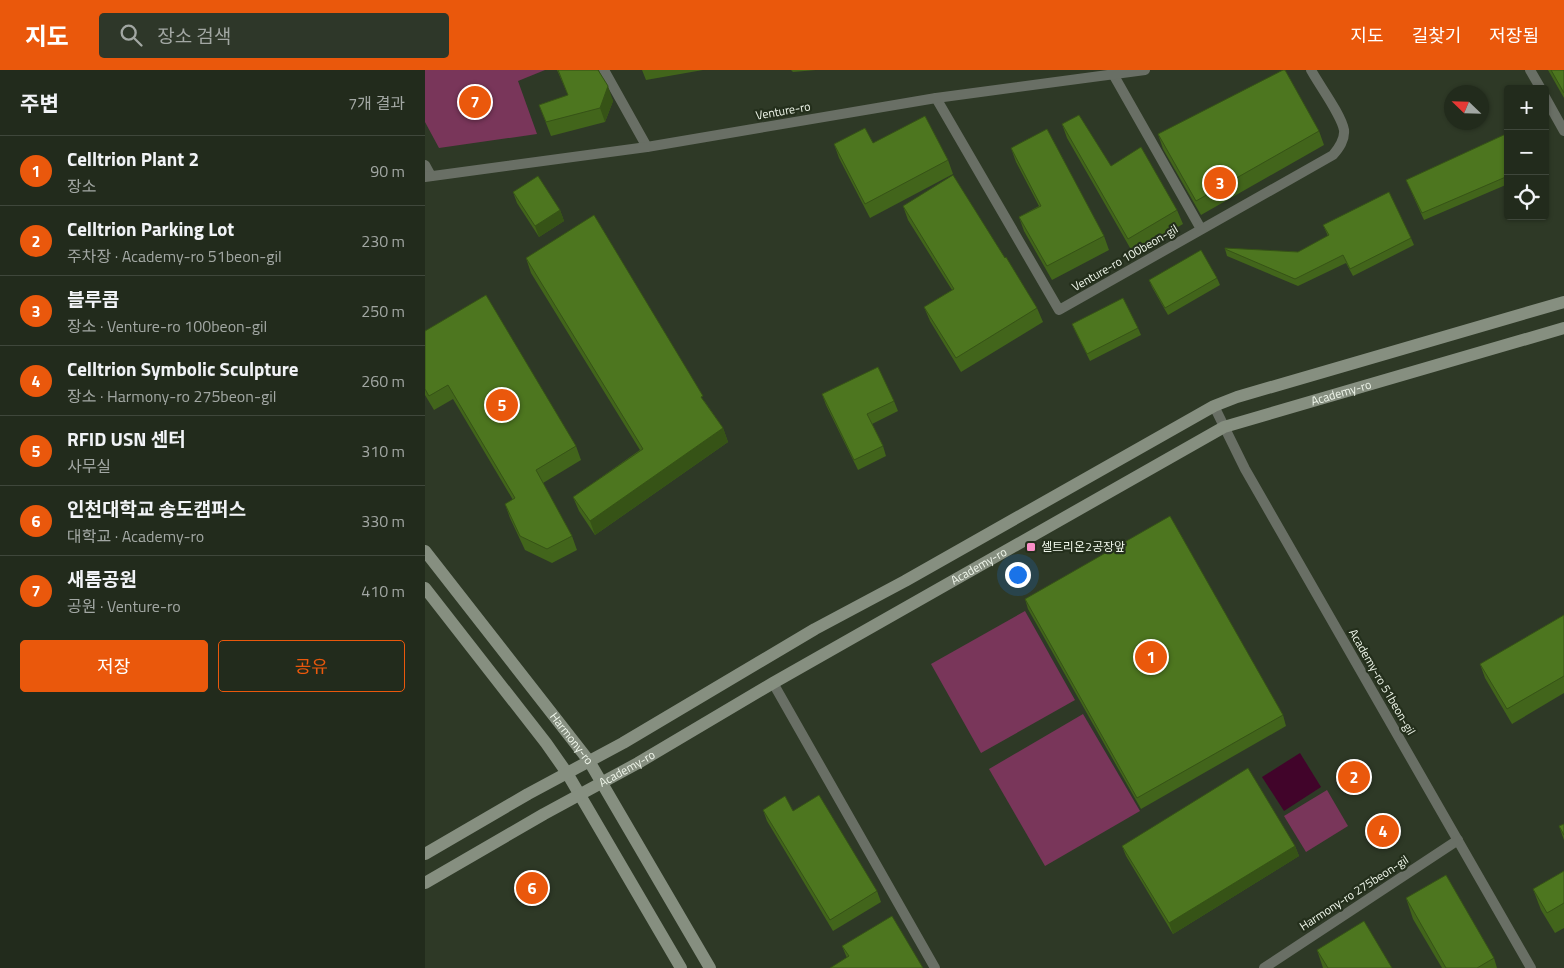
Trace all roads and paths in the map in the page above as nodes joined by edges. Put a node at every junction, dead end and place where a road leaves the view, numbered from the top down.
1 (603, 70) edge
2 (1145, 70) edge
3 (1311, 70) edge
4 (1530, 70) edge
5 (1113, 74) junction
6 (1539, 85) edge
7 (936, 98) junction
8 (1549, 104) edge
9 (1564, 131) edge
10 (647, 147) junction
11 (425, 165) edge
12 (428, 177) edge
13 (1201, 230) junction
14 (1564, 302) edge
15 (1564, 328) edge
16 (1214, 406) junction
17 (1224, 426) junction
18 (425, 551) edge
19 (425, 588) edge
20 (773, 683) junction
21 (589, 761) junction
22 (567, 773) junction
23 (602, 783) junction
24 (581, 794) junction
25 (1458, 840) junction
26 (425, 854) edge
27 (425, 883) edge
28 (681, 968) edge
29 (710, 968) edge
30 (935, 968) edge
31 (1264, 968) edge
32 (1531, 968) edge

1 - 10 street
2 - 5 street, Venture-ro
3 - 13 street, Venture-ro 100beon-gil
4 - 6 street
5 - 7 street, Venture-ro
5 - 13 street
7 - 10 street, Venture-ro
7 - 13 street, Venture-ro 100beon-gil
8 - 9 street
10 - 12 street, Venture-ro
11 - 12 street
14 - 16 main road, Academy-ro
15 - 17 main road, Academy-ro
16 - 17 street, Academy-ro 51beon-gil
16 - 21 main road, Academy-ro
17 - 20 main road, Academy-ro
17 - 25 street, Academy-ro 51beon-gil
18 - 21 main road, Harmony-ro
19 - 22 main road, Harmony-ro
20 - 23 main road, Academy-ro
20 - 30 street
21 - 22 main road, Academy-ro
21 - 23 main road, Harmony-ro
22 - 24 main road, Harmony-ro
22 - 26 main road, Academy-ro
23 - 24 main road, Academy-ro
23 - 29 main road, Harmony-ro
24 - 27 main road, Academy-ro
24 - 28 main road, Harmony-ro
25 - 31 street, Harmony-ro 275beon-gil
25 - 32 street, Academy-ro 51beon-gil

